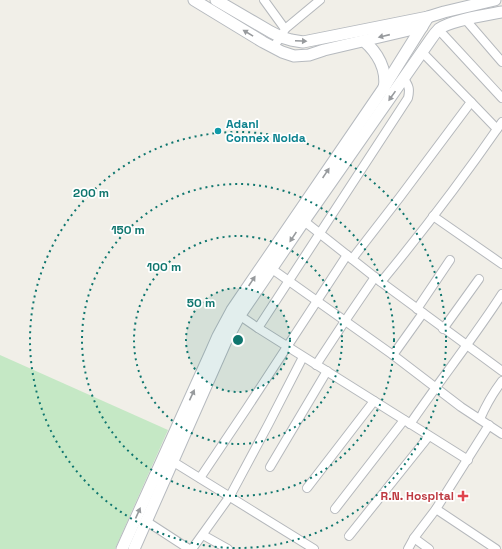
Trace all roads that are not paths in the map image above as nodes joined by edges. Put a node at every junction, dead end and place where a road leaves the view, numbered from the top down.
1 (194, 0) edge
2 (216, 0) edge
3 (264, 0) edge
4 (320, 0) edge
5 (495, 0) edge
6 (502, 12) edge
7 (428, 17) junction
8 (465, 19) junction
9 (422, 27) junction
10 (439, 30) junction
11 (283, 33) junction
12 (364, 41) junction
13 (273, 48) junction
14 (422, 52) junction
15 (502, 62) edge
16 (404, 79) junction
17 (384, 89) junction
18 (502, 98) edge
19 (471, 102) junction
20 (500, 125) edge
21 (433, 216) junction
22 (304, 221) junction
23 (319, 233) junction
24 (350, 257) junction
25 (450, 260) dead end
26 (502, 264) edge
27 (272, 269) junction
28 (378, 279) junction
29 (479, 279) dead end
30 (288, 280) junction
31 (502, 294) edge
32 (316, 301) junction
33 (420, 311) junction
34 (236, 313) junction
35 (345, 321) junction
36 (258, 328) junction
37 (443, 329) junction
38 (287, 346) junction
39 (467, 346) junction
40 (393, 355) junction
41 (303, 357) junction
42 (316, 365) junction
43 (327, 371) junction
44 (502, 371) edge
45 (502, 381) edge
46 (435, 388) junction
47 (498, 392) edge
48 (374, 401) junction
49 (480, 419) junction
50 (407, 422) junction
51 (489, 425) junction
52 (502, 434) edge
53 (428, 436) junction
54 (468, 460) junction
55 (172, 461) junction
56 (270, 467) dead end
57 (200, 478) junction
58 (307, 488) dead end
59 (230, 496) junction
60 (335, 509) dead end
61 (436, 509) junction
62 (146, 521) junction
63 (203, 534) junction
64 (349, 536) dead end
65 (414, 538) junction
66 (122, 549) edge
67 (134, 549) edge
68 (189, 549) edge
69 (192, 549) edge
70 (228, 549) edge
71 (314, 549) edge
72 (408, 549) edge
73 (429, 549) edge
74 (496, 549) edge

13 -> 1 street
2 - 11 street
3 - 11 street
4 - 11 street
5 - 7 street
6 - 8 street
7 - 9 street
11 -> 7 street
8 - 10 street
8 - 15 street
9 -> 12 street
9 - 17 street
10 - 14 street
10 - 18 street
11 - 13 street
12 - 13 street
12 - 17 street
14 - 16 street
14 - 19 street
16 -> 22 street
16 - 23 street
34 -> 17 street
19 - 20 street
19 - 24 street
20 - 21 street
21 - 26 street
21 - 28 street
22 - 23 street
22 -> 27 street
23 - 24 street
23 - 30 street
24 - 28 street
24 - 32 street
25 - 33 street
27 - 30 street
27 - 34 street
28 - 33 street
28 - 35 street
29 - 37 street
30 - 32 street
30 - 36 street
31 - 39 street
32 - 35 street
32 - 38 street
33 - 37 street
33 - 40 street
34 - 36 street
34 - 55 street
66 -> 34 street
35 - 40 street
35 - 42 street
36 - 38 street
37 - 39 street
38 - 41 street
38 - 57 street
39 - 44 street
39 - 46 street
40 - 46 street
41 - 42 street
41 - 59 street
42 - 43 street
43 - 48 street
43 - 56 street
45 - 47 street
46 - 49 street
46 - 50 street
47 - 49 street
48 - 50 street
48 - 58 street
49 - 51 street
50 - 53 street
50 - 60 street
51 - 52 street
51 - 54 street
53 - 54 street
53 - 64 street
54 - 61 street
55 - 57 street
55 - 62 street
57 - 59 street
59 - 63 street
59 - 71 street
61 - 65 street
61 - 74 street
62 - 67 street
62 - 68 street
63 - 69 street
63 - 70 street
65 - 72 street
65 - 73 street

